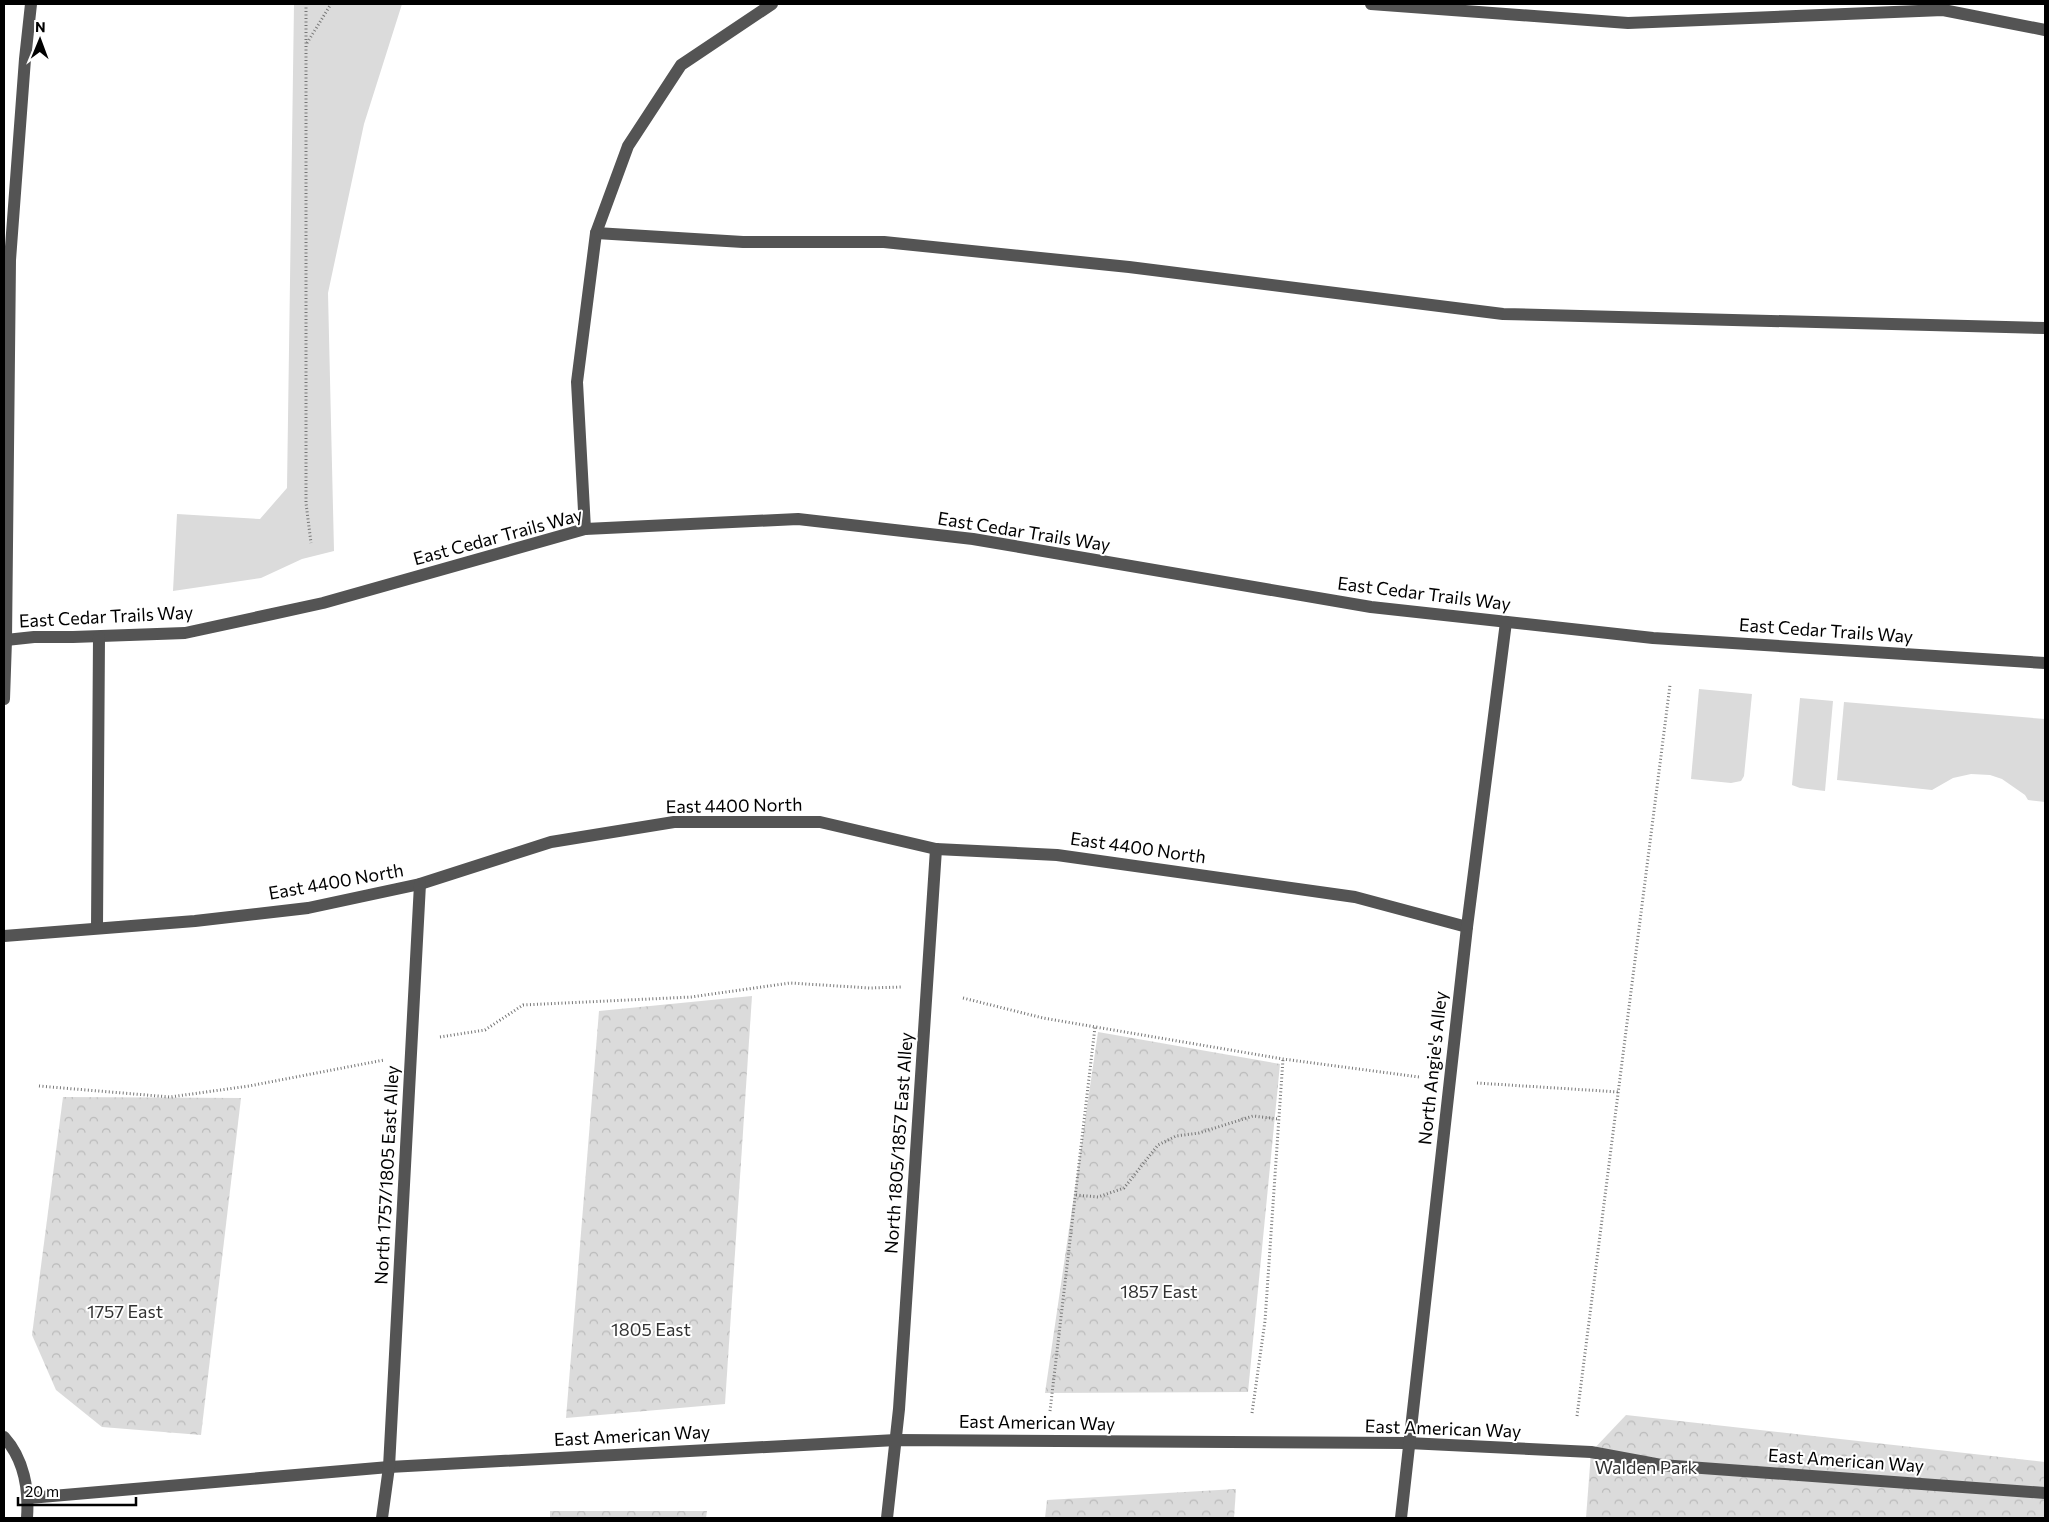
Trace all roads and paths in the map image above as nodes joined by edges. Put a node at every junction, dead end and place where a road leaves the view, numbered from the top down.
1 (31, 4) edge
2 (306, 4) edge
3 (331, 4) edge
4 (772, 4) edge
5 (1371, 4) edge
6 (1943, 7) edge
7 (2045, 30) edge
8 (306, 43) junction
9 (596, 233) junction
10 (2045, 328) edge
11 (585, 530) junction
12 (311, 543) dead end
13 (1506, 622) junction
14 (99, 636) junction
15 (6, 640) junction
16 (2045, 663) edge
17 (1670, 686) dead end
18 (4, 699) edge
19 (936, 849) junction
20 (420, 884) junction
21 (1466, 927) junction
22 (97, 928) junction
23 (4, 936) edge
24 (904, 987) dead end
25 (963, 998) dead end
26 (1096, 1027) junction
27 (436, 1037) dead end
28 (391, 1059) dead end
29 (1283, 1059) junction
30 (1419, 1077) dead end
31 (1469, 1082) dead end
32 (39, 1086) dead end
33 (1619, 1092) junction
34 (1279, 1119) junction
35 (1076, 1195) junction
36 (1050, 1411) dead end
37 (1252, 1413) dead end
38 (1578, 1416) dead end
39 (4, 1437) edge
40 (896, 1440) junction
41 (1408, 1444) junction
42 (389, 1467) junction
43 (2045, 1493) edge
44 (29, 1498) junction
45 (27, 1518) edge
46 (382, 1518) edge
47 (887, 1518) edge
48 (1401, 1518) edge

1 - 15 street
2 - 8 path
3 - 8 path
4 - 9 street
5 - 6 street
6 - 7 street
8 - 12 path
9 - 10 street
9 - 11 street
11 - 13 street, East Cedar Trails Way
11 - 14 street, East Cedar Trails Way
13 - 16 street, East Cedar Trails Way
13 - 21 street, North Angie's Alley
14 - 15 street, East Cedar Trails Way
14 - 22 street
15 - 18 street
17 - 33 path
19 - 20 street, East 4400 North
19 - 21 street, East 4400 North
19 - 40 street, North 1805/1857 East Alley
20 - 22 street, East 4400 North
20 - 42 street, North 1757/1805 East Alley
21 - 41 street, North Angie's Alley
22 - 23 street, East 4400 North
24 - 27 path
25 - 26 path
26 - 29 path
26 - 35 path
28 - 32 path
29 - 30 path
29 - 34 path
31 - 33 path
33 - 38 path
34 - 35 path
34 - 37 path
35 - 36 path
39 - 44 street
40 - 41 street, East American Way
40 - 42 street, East American Way
40 - 47 street, North 1805/1857 East Alley
41 - 43 street, East American Way
41 - 48 street, North Angie's Alley
42 - 44 street, East American Way
42 - 46 street, North 1757/1805 East Alley
44 - 45 street

